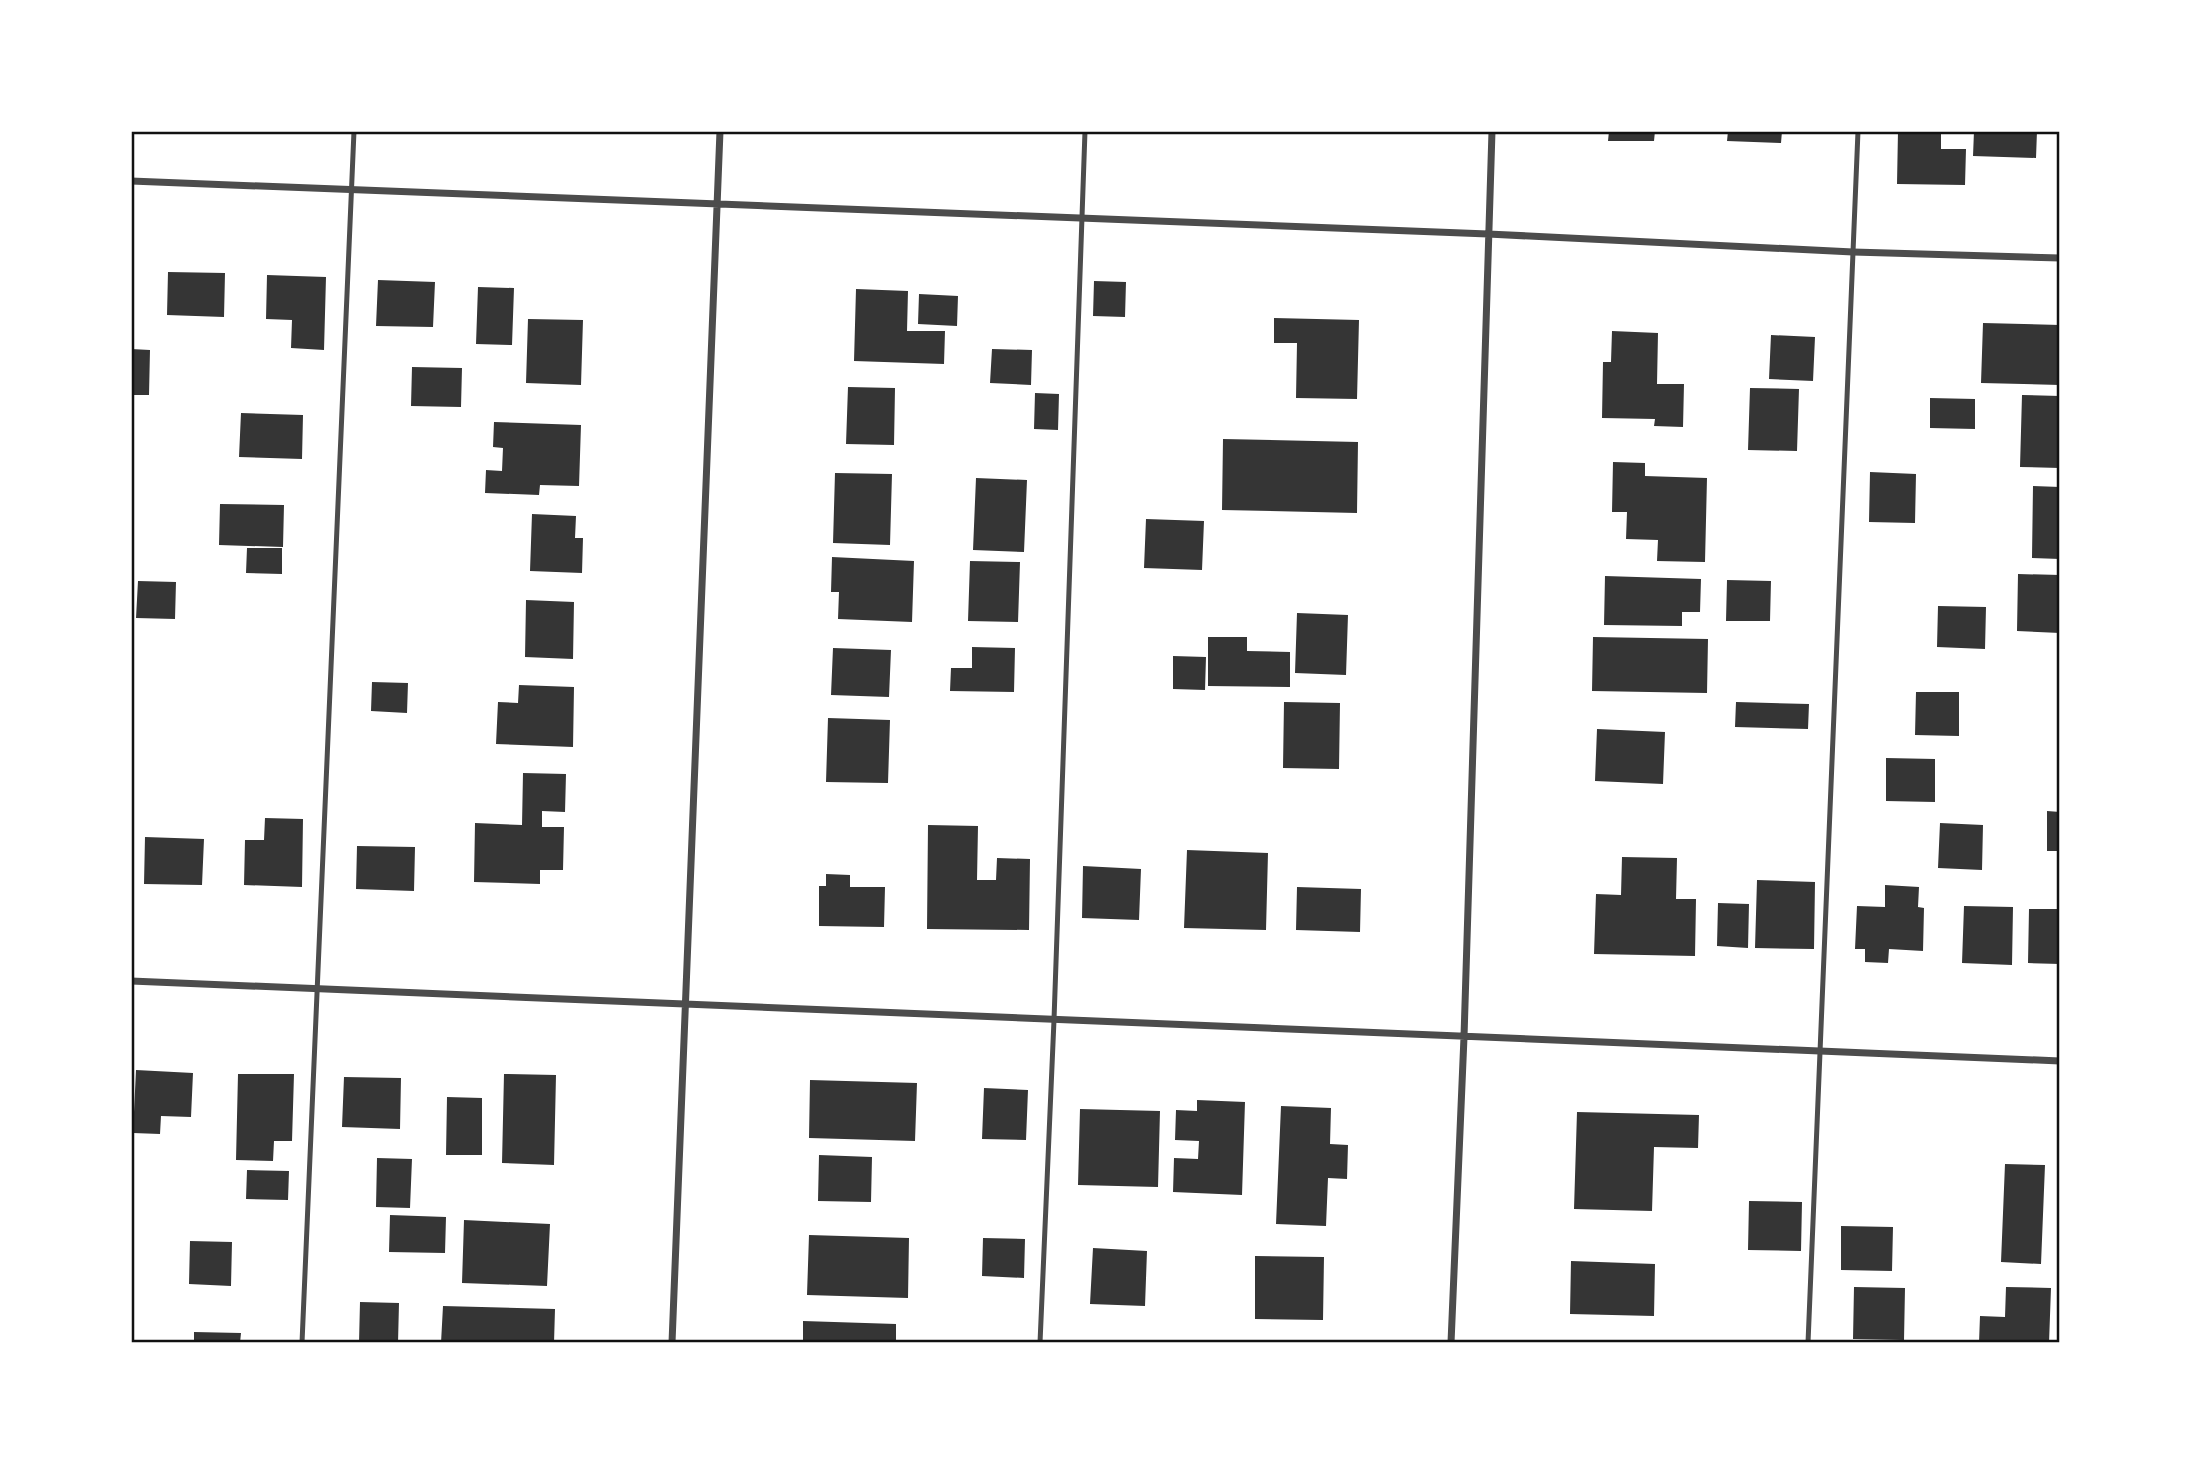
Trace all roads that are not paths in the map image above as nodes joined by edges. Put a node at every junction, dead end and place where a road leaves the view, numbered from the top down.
1 (354, 131) edge
2 (720, 131) edge
3 (1085, 131) edge
4 (1492, 131) edge
5 (1858, 131) edge
6 (131, 181) edge
7 (352, 190) junction
8 (718, 205) junction
9 (1081, 219) junction
10 (1488, 234) junction
11 (1853, 252) junction
12 (2060, 258) edge
13 (131, 981) edge
14 (318, 989) junction
15 (685, 1004) junction
16 (1054, 1020) junction
17 (1464, 1037) junction
18 (1819, 1051) junction
19 (2060, 1061) edge
20 (302, 1343) edge
21 (672, 1343) edge
22 (1040, 1343) edge
23 (1451, 1343) edge
24 (1808, 1343) edge

1 - 7 lane
2 - 8 street
3 - 9 lane
4 - 10 street
5 - 11 lane
6 - 7 street
7 - 8 street
7 - 14 lane
8 - 9 street
8 - 15 street
9 - 10 street
9 - 16 lane
10 - 11 street
10 - 17 street
11 - 12 street
11 - 18 lane
13 - 14 street
14 - 15 street
14 - 20 lane
15 - 16 street
15 - 21 street
16 - 17 street
16 - 22 lane
17 - 18 street
17 - 23 street
18 - 19 street
18 - 24 lane

